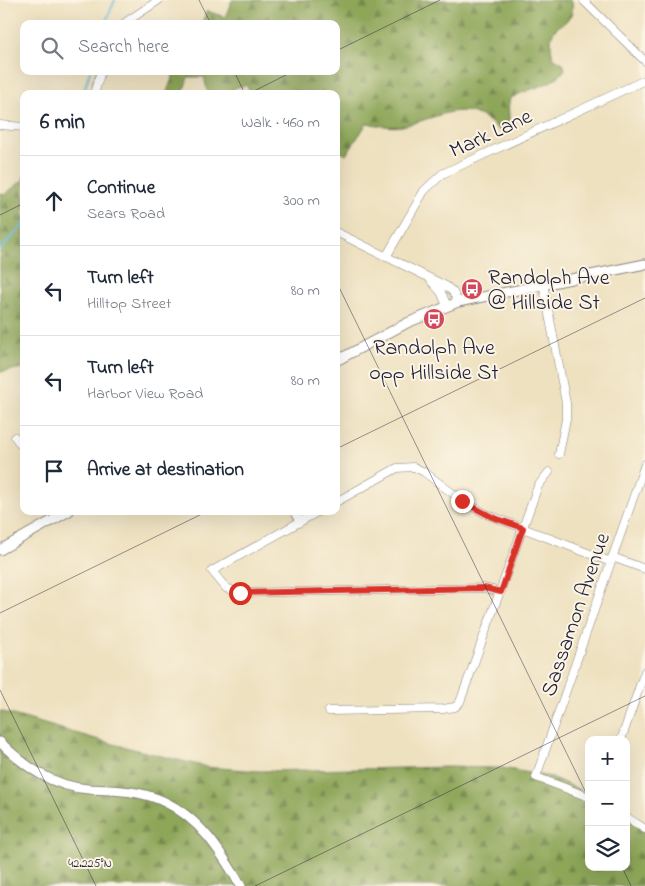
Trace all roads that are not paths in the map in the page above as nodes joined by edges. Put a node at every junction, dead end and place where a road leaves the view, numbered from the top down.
1 (159, 0) edge
2 (584, 1) dead end
3 (129, 20) edge
4 (645, 61) edge
5 (100, 75) edge
6 (645, 80) edge
7 (95, 90) edge
8 (0, 126) edge
9 (20, 127) edge
10 (340, 234) edge
11 (386, 257) junction
12 (645, 264) edge
13 (427, 277) junction
14 (543, 284) junction
15 (458, 302) junction
16 (447, 306) junction
17 (340, 360) edge
18 (15, 437) dead end
19 (20, 444) edge
20 (559, 454) dead end
21 (645, 464) edge
22 (549, 472) dead end
23 (340, 500) edge
24 (62, 515) edge
25 (296, 515) edge
26 (312, 515) edge
27 (300, 522) junction
28 (523, 528) junction
29 (0, 550) edge
30 (611, 560) junction
31 (645, 569) edge
32 (501, 592) junction
33 (645, 671) edge
34 (329, 711) dead end
35 (622, 736) edge
36 (0, 742) edge
37 (585, 795) edge
38 (630, 820) edge
39 (645, 829) edge
40 (241, 886) edge

1 - 3 street
2 - 4 street
5 - 7 street
6 - 11 street, Mark Lane
8 - 9 street
10 - 11 street
11 - 13 street
12 - 14 main road
13 - 15 street
13 - 16 street
14 - 15 main road
14 - 20 street
15 - 16 main road
16 - 17 main road
18 - 19 street
21 - 30 street, Sassamon Avenue
22 - 28 street
23 - 28 street
24 - 29 main road
25 - 27 street
26 - 27 street
27 - 32 street
28 - 30 street
28 - 32 street
30 - 31 street
30 - 37 street, Sassamon Avenue
32 - 34 street
33 - 35 street
36 - 40 main road
38 - 39 street

